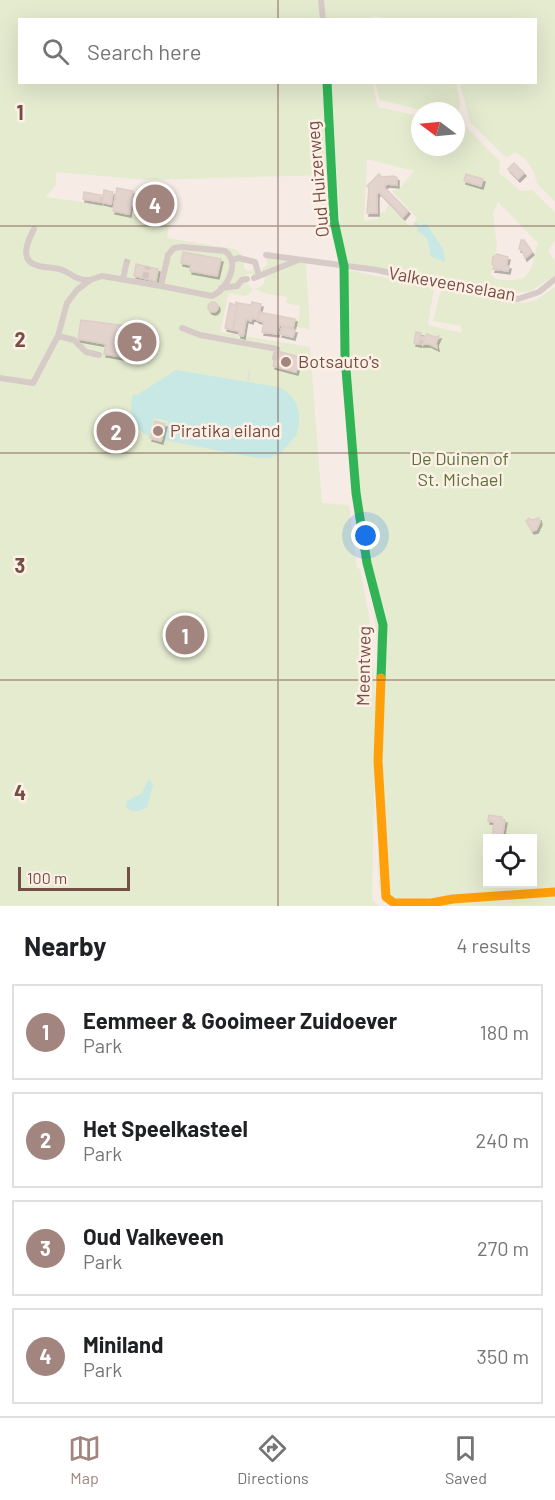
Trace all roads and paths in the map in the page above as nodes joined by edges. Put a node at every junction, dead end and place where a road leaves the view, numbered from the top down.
1 (321, 0) edge
2 (323, 18) edge
3 (327, 84) edge
4 (34, 230) dead end
5 (266, 255) dead end
6 (232, 260) junction
7 (298, 260) junction
8 (126, 265) tunnel mouth
9 (344, 266) junction
10 (253, 278) junction
11 (123, 279) junction
12 (555, 279) edge
13 (90, 280) junction
14 (161, 286) junction
15 (221, 288) junction
16 (182, 328) dead end
17 (58, 336) junction
18 (99, 355) dead end
19 (275, 358) dead end
20 (0, 378) edge
21 (555, 892) edge

1 - 2 street
3 - 9 street, Oud Huizerweg
4 - 13 street
5 - 7 street, Oud Huizerweg
6 - 10 street
6 - 14 street
6 - 15 street
7 - 9 street, Oud Huizerweg
7 - 10 street
8 - 11 street
9 - 12 street, Valkeveenselaan
9 - 21 street, Meentweg
10 - 15 street
11 - 13 street
11 - 14 street
13 - 17 street
14 - 15 street
16 - 19 street
17 - 18 street
17 - 20 street

